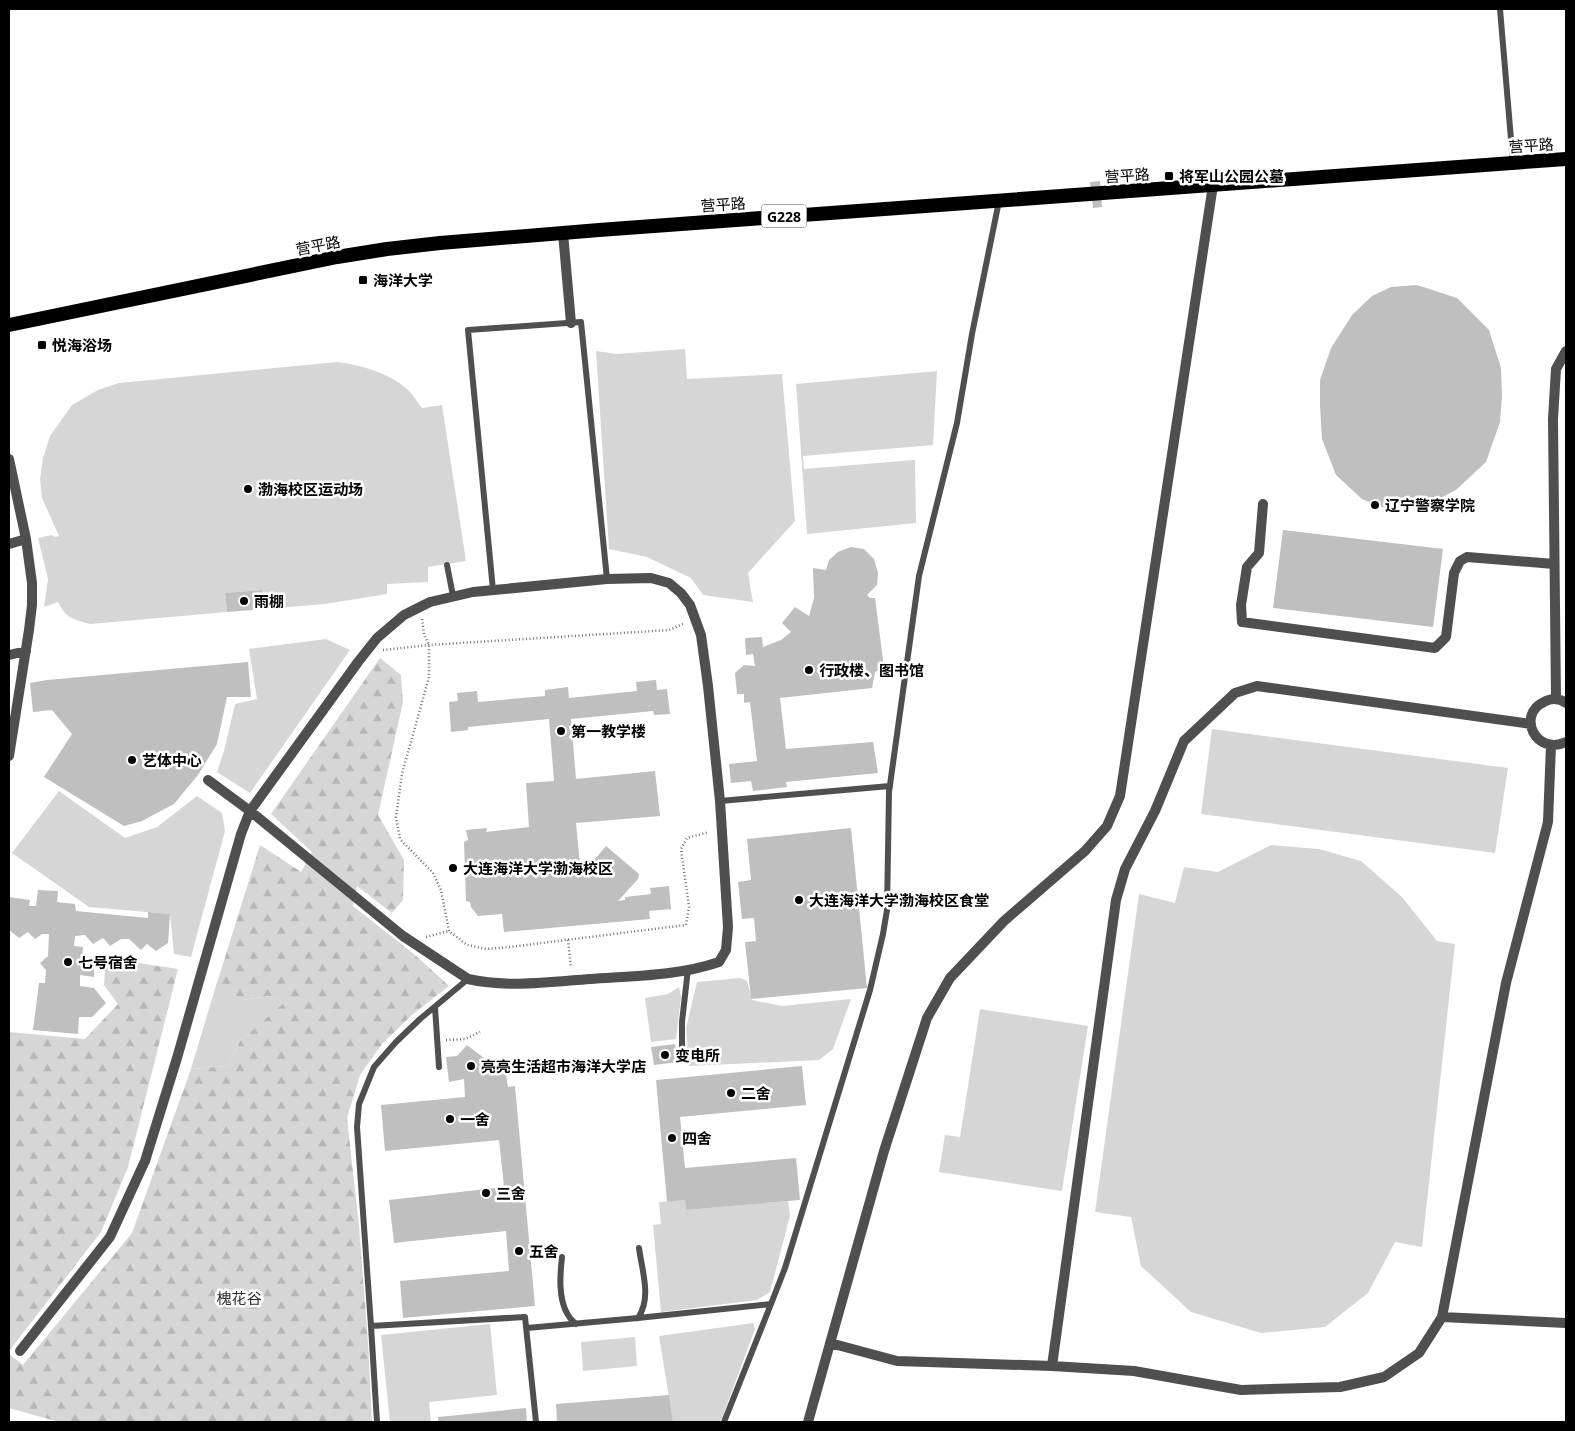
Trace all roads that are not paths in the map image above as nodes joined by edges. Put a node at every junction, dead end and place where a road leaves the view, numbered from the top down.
1 (1500, 9) edge
2 (1566, 159) edge
3 (1513, 163) junction
4 (1212, 185) junction
5 (999, 200) junction
6 (563, 233) junction
7 (570, 323) junction
8 (9, 325) edge
9 (1566, 351) edge
10 (9, 459) edge
11 (1263, 504) dead end
12 (26, 539) junction
13 (9, 544) edge
14 (1554, 564) junction
15 (448, 565) dead end
16 (607, 579) junction
17 (494, 590) junction
18 (453, 596) junction
19 (26, 651) junction
20 (9, 655) edge
21 (1556, 699) junction
22 (1566, 703) edge
23 (1531, 724) junction
24 (1566, 742) edge
25 (1551, 745) junction
26 (9, 756) edge
27 (208, 780) dead end
28 (890, 786) junction
29 (720, 802) junction
30 (250, 811) junction
31 (688, 970) junction
32 (468, 979) junction
33 (435, 1007) junction
34 (682, 1061) dead end
35 (439, 1067) dead end
36 (639, 1248) dead end
37 (562, 1257) dead end
38 (771, 1304) junction
39 (1442, 1317) junction
40 (638, 1318) junction
41 (1566, 1323) edge
42 (576, 1324) junction
43 (371, 1326) junction
44 (527, 1328) junction
45 (830, 1344) junction
46 (20, 1351) dead end
47 (1052, 1366) junction
48 (376, 1422) edge
49 (536, 1422) edge
50 (724, 1422) edge
51 (808, 1422) edge

1 - 3 lane
2 - 3 highway, 营平路 / G228
3 - 4 highway, 营平路 / G228
4 - 5 highway, 营平路 / G228
4 - 45 street
5 - 6 highway, 营平路 / G228
5 - 28 lane
6 - 7 street
6 - 8 highway, 营平路 / G228
7 - 16 lane
7 - 17 lane
9 - 14 street
10 - 12 street
11 - 14 street
12 - 13 street
12 - 19 street
14 - 21 street
15 - 18 lane
16 - 17 street
16 - 29 street
17 - 18 street
18 - 30 street
19 - 20 street
19 - 26 street
21 - 22 street
21 - 23 street
23 - 25 street
23 - 47 street
24 - 25 street
25 - 39 street
27 - 30 street
28 - 29 lane
28 - 38 lane
29 - 31 street
30 - 32 street
30 - 46 street
31 - 32 street
31 - 34 lane
32 - 33 lane
33 - 35 lane
33 - 43 lane
36 - 40 lane
37 - 42 lane
38 - 40 lane
38 - 50 lane
39 - 41 street
39 - 47 street
40 - 42 lane
42 - 44 lane
43 - 44 lane
43 - 48 lane
44 - 49 lane
45 - 47 street
45 - 51 street

